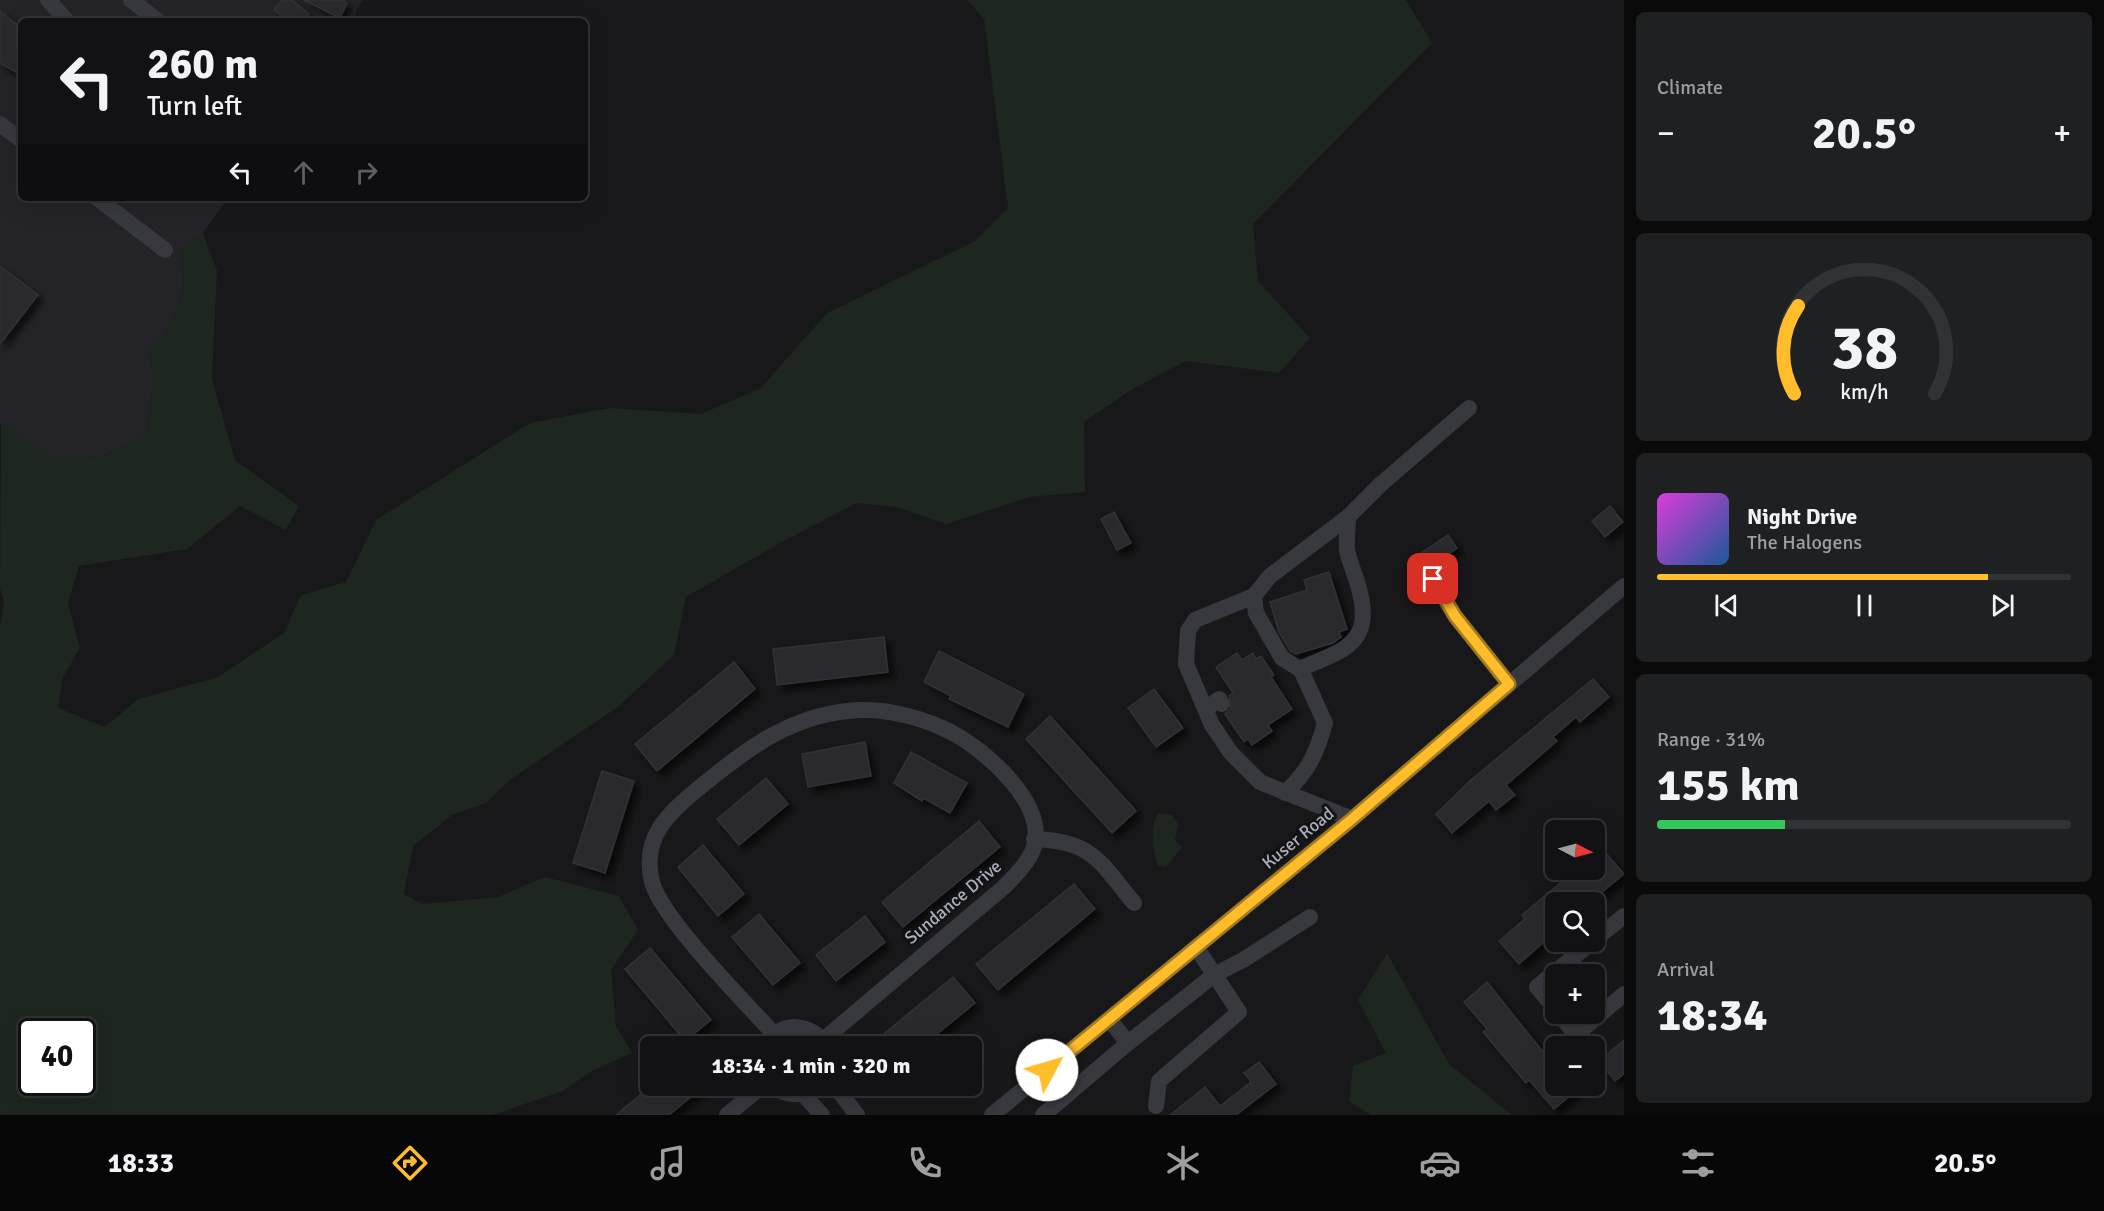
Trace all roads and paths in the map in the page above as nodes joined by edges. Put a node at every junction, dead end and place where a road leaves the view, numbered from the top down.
1 (48, 0) edge
2 (130, 0) edge
3 (64, 18) edge
4 (154, 18) edge
5 (0, 124) edge
6 (18, 138) edge
7 (101, 201) edge
8 (165, 250) dead end
9 (1469, 408) dead end
10 (1348, 517) junction
11 (1433, 579) dead end
12 (1622, 590) edge
13 (1254, 596) junction
14 (1301, 670) junction
15 (1509, 684) junction
16 (1285, 793) junction
17 (1352, 819) junction
18 (1034, 839) junction
19 (1134, 903) dead end
20 (1310, 916) dead end
21 (1624, 916) edge
22 (1605, 931) edge
23 (1196, 947) junction
24 (1580, 952) edge
25 (1565, 964) edge
26 (1214, 975) junction
27 (1545, 980) edge
28 (1624, 994) edge
29 (1545, 997) edge
30 (1605, 1010) edge
31 (1109, 1019) junction
32 (1567, 1024) edge
33 (1589, 1024) edge
34 (766, 1036) edge
35 (774, 1036) edge
36 (816, 1036) edge
37 (833, 1036) edge
38 (1128, 1043) junction
39 (1047, 1070) junction
40 (1068, 1094) junction
41 (750, 1096) edge
42 (805, 1096) edge
43 (843, 1096) edge
44 (1156, 1106) dead end
45 (727, 1115) edge
46 (822, 1115) edge
47 (857, 1115) edge
48 (992, 1115) edge
49 (1043, 1115) edge

1 - 3 street
2 - 4 street
5 - 6 street
7 - 8 street
9 - 10 street
10 - 13 street
10 - 14 street
11 - 15 street
12 - 15 street, Kuser Road
13 - 14 street
13 - 16 street
14 - 16 street
15 - 17 street, Kuser Road
16 - 17 street
17 - 23 street, Kuser Road
18 - 19 street
18 - 34 street, Sundance Drive
18 - 37 street, Sundance Drive
20 - 26 street
21 - 22 street
23 - 26 street
23 - 31 street, Kuser Road
24 - 25 street
26 - 38 street
26 - 44 street
27 - 29 street
28 - 30 street
31 - 38 street
31 - 39 street, Kuser Road
32 - 33 street
35 - 36 street, Sundance Drive
38 - 40 street
39 - 40 street
39 - 48 street, Kuser Road
40 - 49 street
41 - 45 street
42 - 46 street
43 - 47 street

